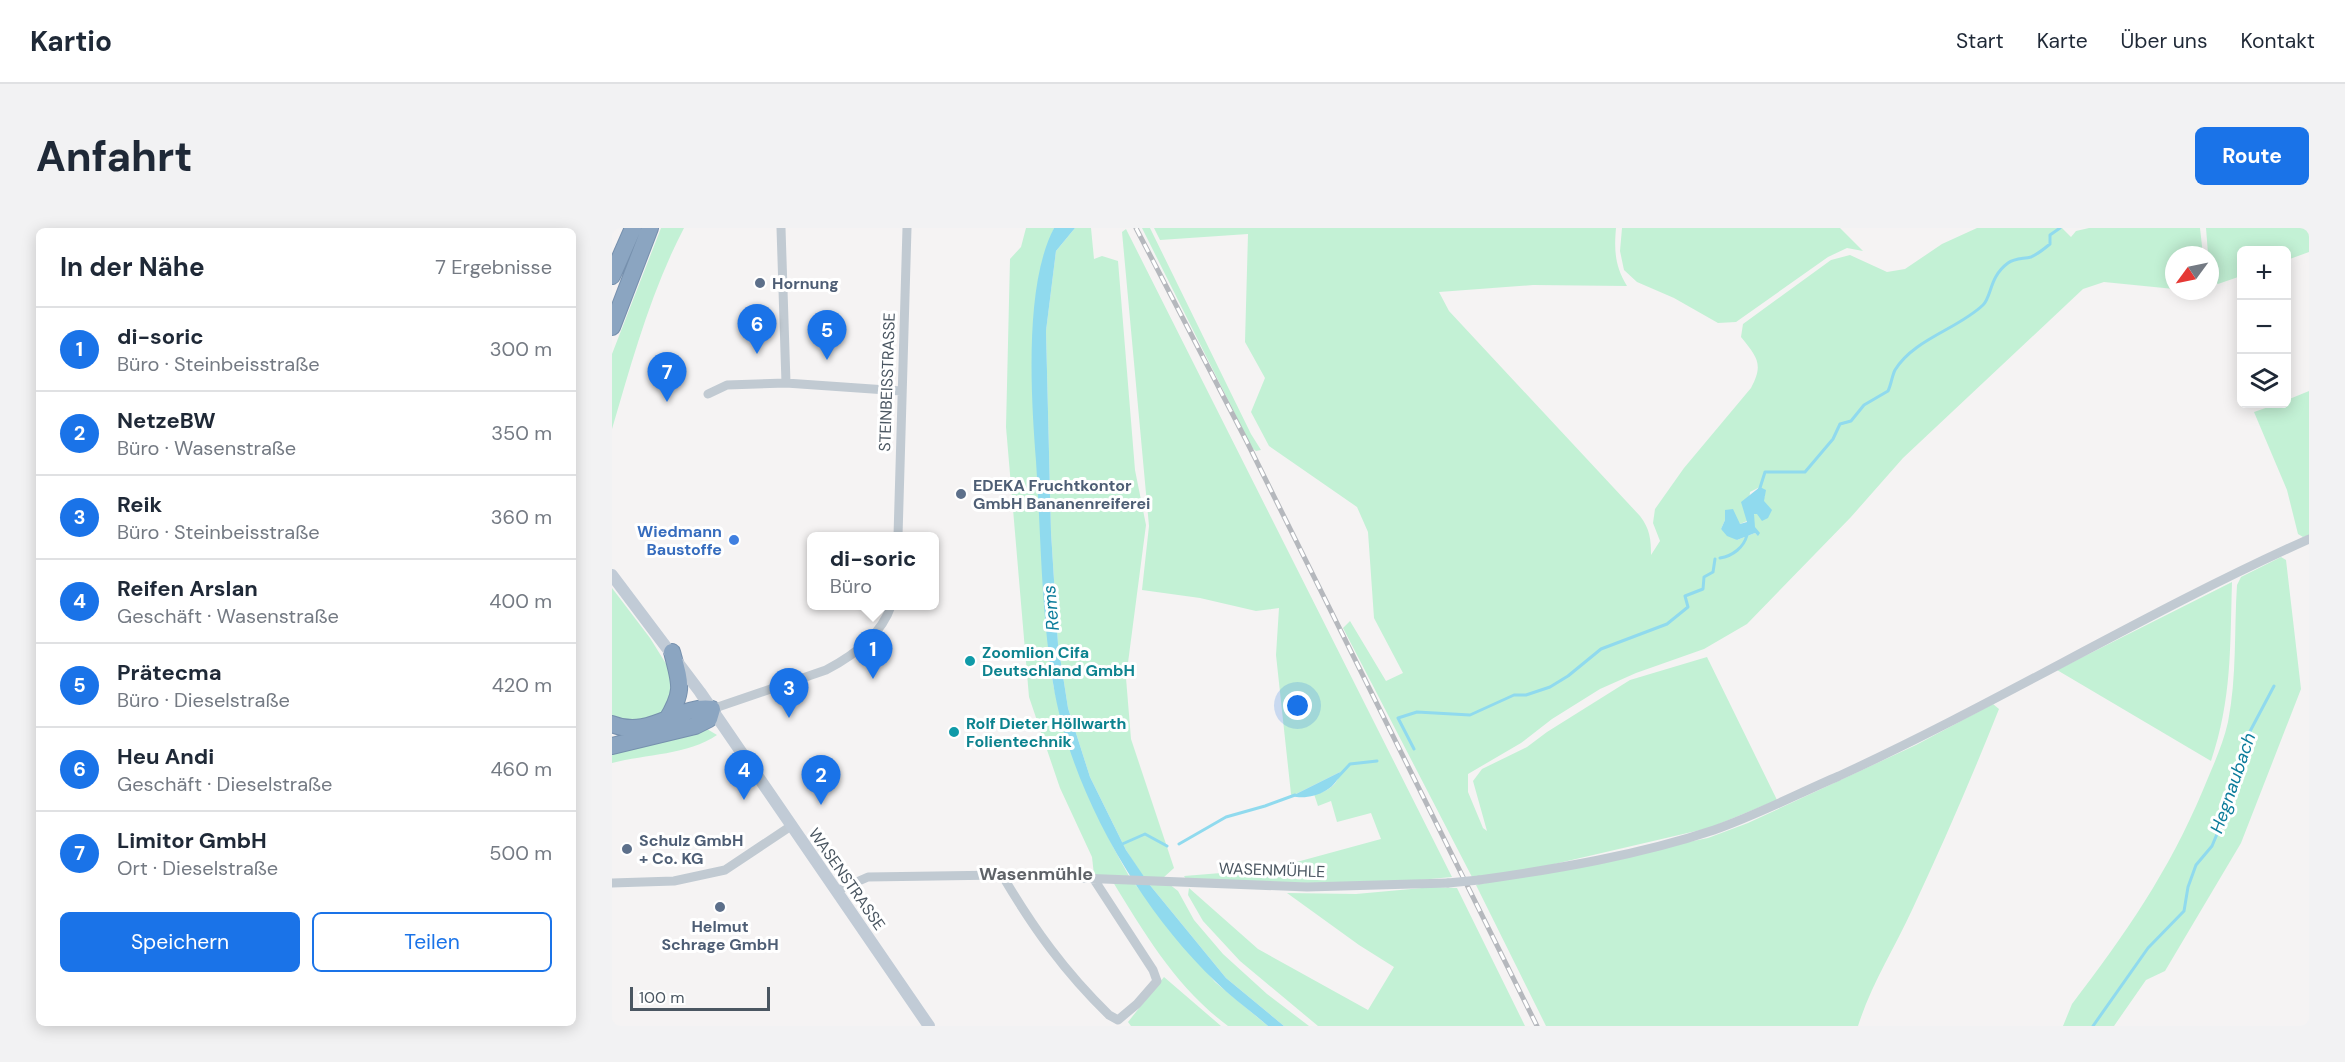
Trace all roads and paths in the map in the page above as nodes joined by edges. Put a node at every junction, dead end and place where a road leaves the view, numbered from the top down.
1 (633, 228) edge
2 (650, 228) edge
3 (781, 228) edge
4 (908, 228) edge
5 (612, 276) edge
6 (612, 327) edge
7 (786, 383) junction
8 (901, 391) junction
9 (708, 394) dead end
10 (898, 532) edge
11 (2309, 539) edge
12 (612, 576) edge
13 (889, 610) edge
14 (672, 652) junction
15 (712, 709) junction
16 (666, 721) junction
17 (612, 724) edge
18 (612, 746) edge
19 (791, 826) junction
20 (1002, 875) junction
21 (1095, 881) junction
22 (612, 883) edge
23 (836, 891) junction
24 (929, 1026) edge

1 - 5 highway
2 - 6 highway
3 - 7 street
4 - 8 street, STEINBEISSTRASSE
7 - 8 street
7 - 9 street
8 - 10 street, STEINBEISSTRASSE
11 - 21 street, WASENMÜHLE, bridge
12 - 14 street, WASENSTRASSE
13 - 15 street
14 - 15 street, WASENSTRASSE
14 - 16 highway
15 - 16 highway
15 - 18 highway
15 - 19 street, WASENSTRASSE
16 - 17 highway
19 - 22 street
19 - 23 street, WASENSTRASSE
20 - 21 street, WASENMÜHLE
20 - 21 street
20 - 23 street, WASENMÜHLE
23 - 24 street, WASENSTRASSE

